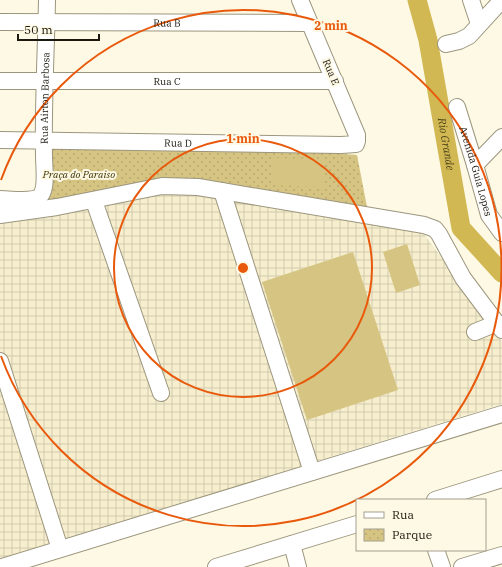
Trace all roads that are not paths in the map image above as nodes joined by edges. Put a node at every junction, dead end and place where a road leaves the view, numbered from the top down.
1 (47, 0) edge
2 (300, 0) edge
3 (471, 0) edge
4 (502, 0) edge
5 (0, 22) edge
6 (47, 23) junction
7 (309, 23) junction
8 (479, 24) junction
9 (446, 44) dead end
10 (0, 81) edge
11 (335, 81) junction
12 (45, 82) junction
13 (457, 107) dead end
14 (502, 137) edge
15 (0, 140) edge
16 (44, 140) junction
17 (356, 144) joint
18 (475, 165) junction
19 (222, 191) junction
20 (0, 199) edge
21 (94, 201) junction
22 (0, 215) edge
23 (502, 232) edge
24 (499, 326) edge
25 (475, 332) dead end
26 (0, 361) edge
27 (161, 393) dead end
28 (502, 414) edge
29 (312, 472) junction
30 (502, 479) edge
31 (438, 499) edge
32 (356, 524) edge
33 (292, 544) junction
34 (60, 549) junction
35 (436, 551) edge
36 (502, 555) edge
37 (2, 567) edge
38 (216, 567) edge
39 (298, 567) edge
40 (442, 567) edge
41 (462, 567) edge

1 - 6 street, Rua Airton Barbosa
2 - 7 street, Rua E
3 - 8 street
4 - 8 street
5 - 6 street, Rua B
6 - 7 street, Rua B
6 - 12 street, Rua Airton Barbosa
7 - 11 street, Rua E
8 - 9 street
10 - 12 street, Rua C
11 - 12 street, Rua C
11 - 17 street, Rua E
12 - 16 street, Rua Airton Barbosa
13 - 18 street, Avenida Guia Lopes
14 - 18 street
15 - 16 street, Rua D
16 - 17 street, Rua D
16 - 20 street, Rua Airton Barbosa
18 - 23 street, Avenida Guia Lopes
19 - 21 street
19 - 24 street
19 - 29 street
21 - 22 street
21 - 27 street
24 - 25 street
26 - 34 street
28 - 29 street
29 - 34 street
30 - 31 street
32 - 33 street
33 - 38 street
33 - 39 street
34 - 37 street
35 - 40 street
36 - 41 street

